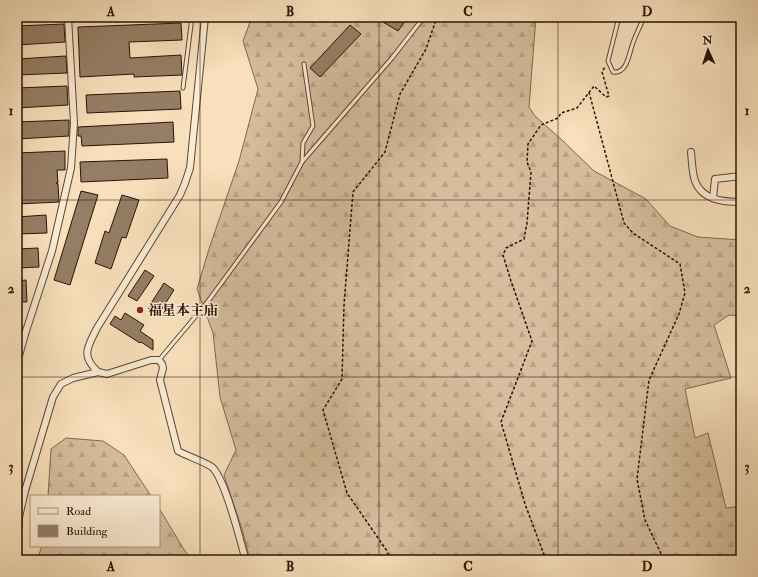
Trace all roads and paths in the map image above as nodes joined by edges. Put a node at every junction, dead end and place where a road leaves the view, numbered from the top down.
1 (68, 17) edge
2 (192, 17) edge
3 (205, 17) edge
4 (424, 17) edge
5 (438, 17) edge
6 (619, 17) edge
7 (645, 17) edge
8 (608, 62) junction
9 (304, 64) dead end
10 (183, 88) dead end
11 (589, 91) junction
12 (691, 152) dead end
13 (302, 162) junction
14 (741, 176) edge
15 (713, 198) junction
16 (741, 202) edge
17 (159, 360) junction
18 (17, 363) edge
19 (98, 372) junction
20 (17, 545) edge
21 (244, 554) dead end
22 (390, 560) edge
23 (546, 560) edge
24 (664, 560) edge

1 - 18 street
2 - 10 lane
3 - 19 street
4 - 13 lane
5 - 22 path
6 - 8 lane
7 - 8 lane
8 - 11 path
9 - 13 lane
11 - 23 path
11 - 24 path
12 - 15 street
13 - 17 lane
14 - 15 street
15 - 16 street
17 - 19 street
17 - 21 street
19 - 20 street

